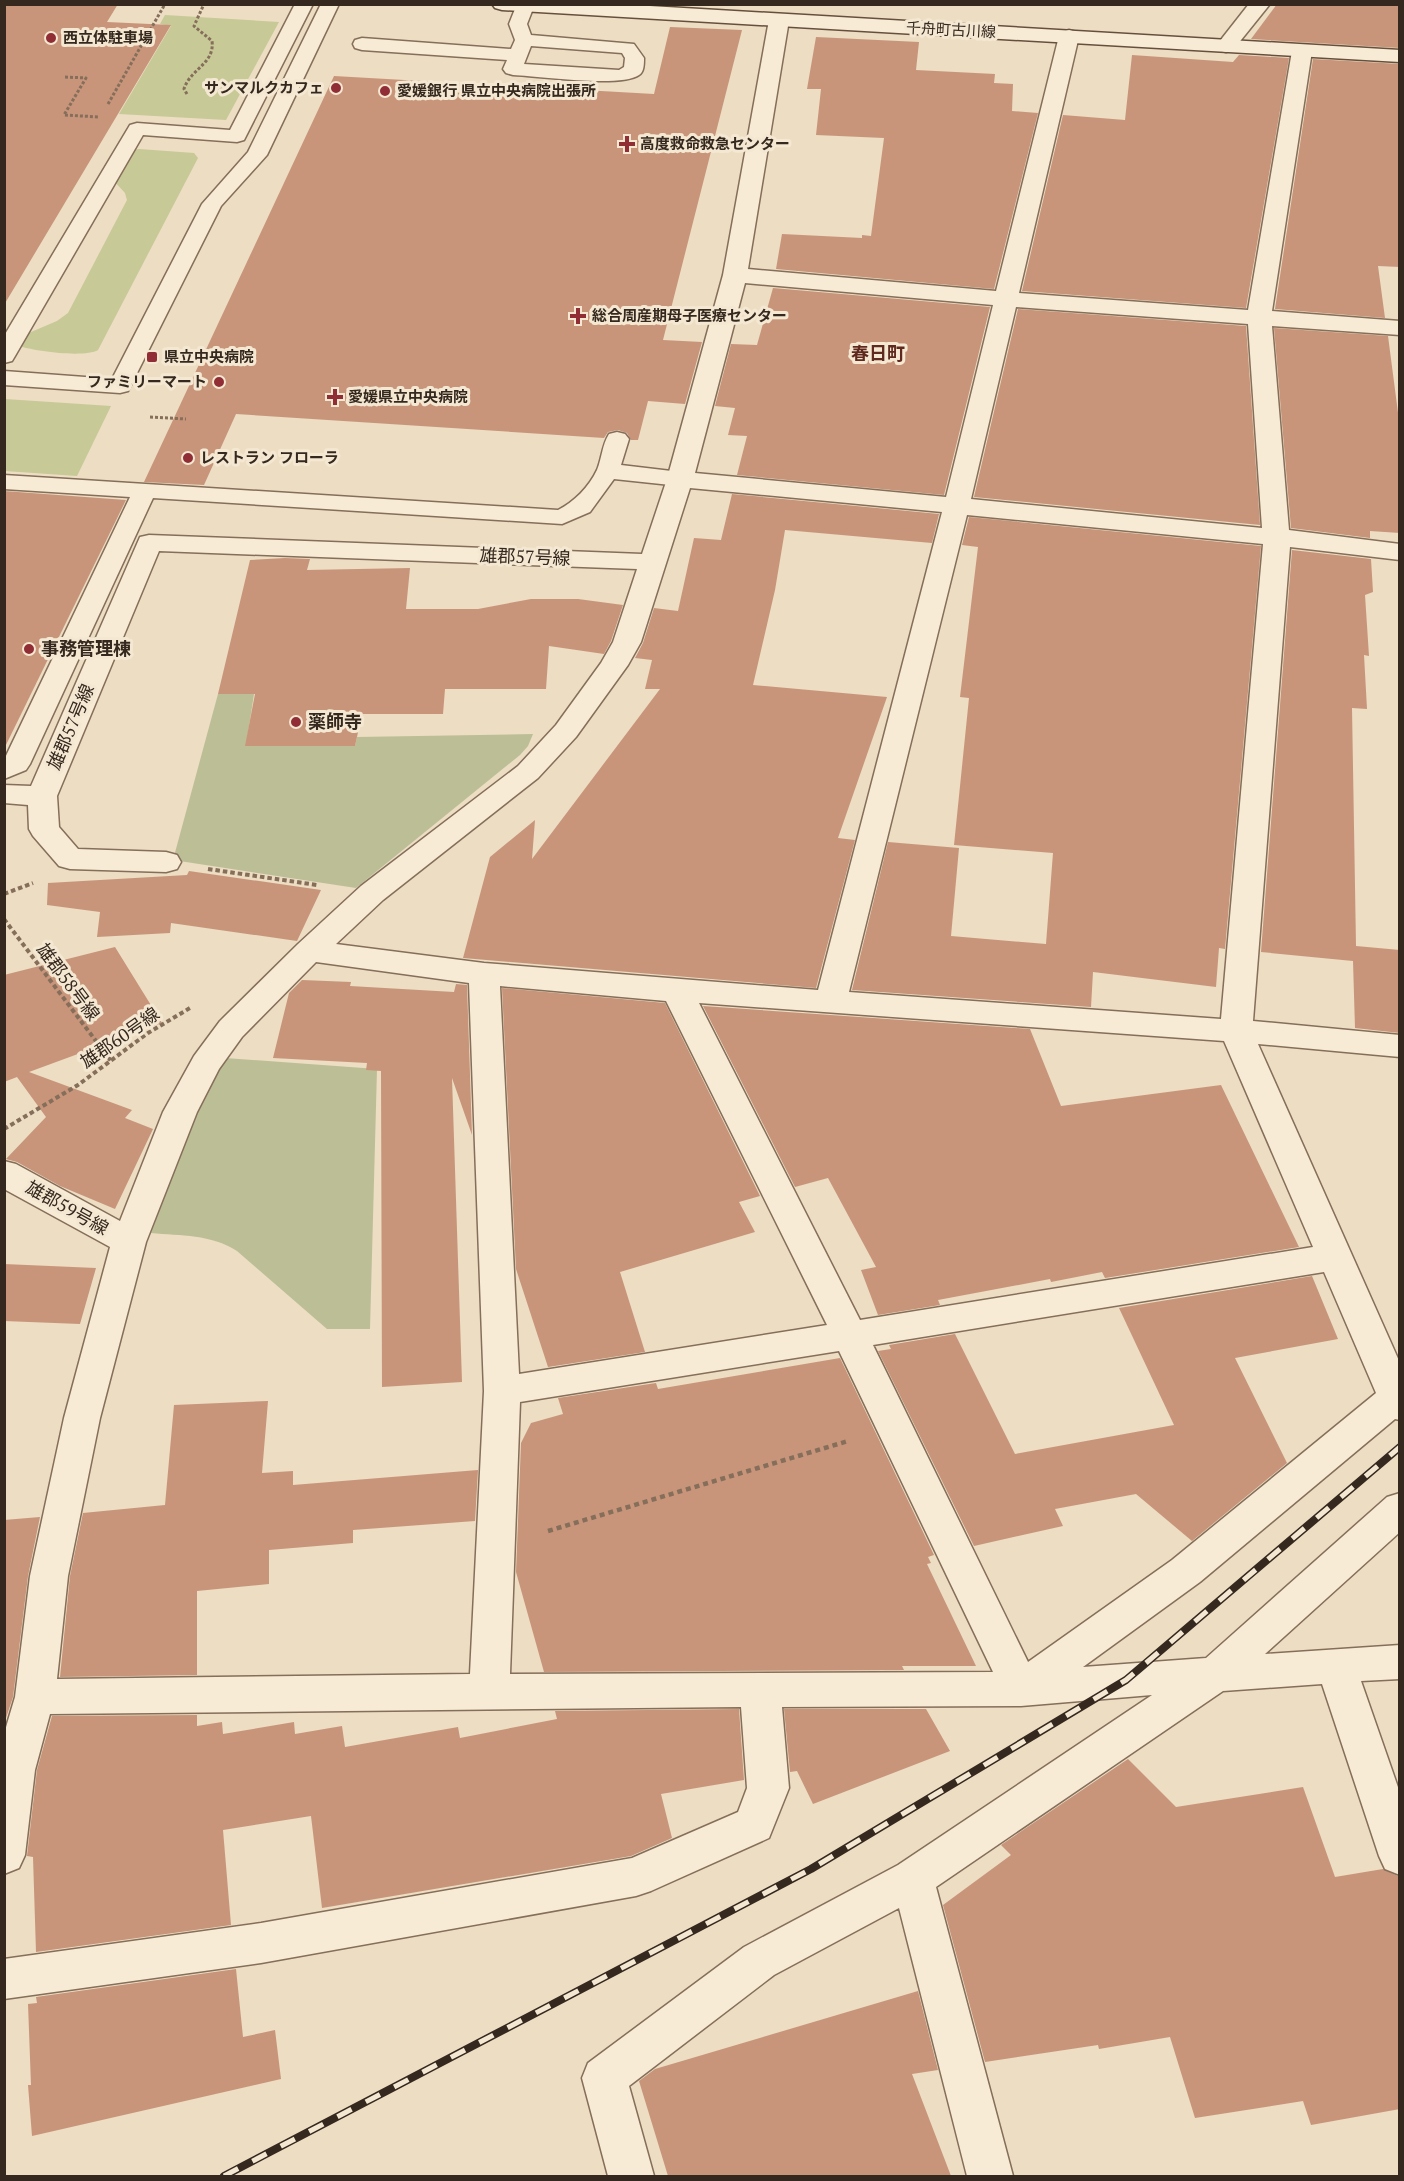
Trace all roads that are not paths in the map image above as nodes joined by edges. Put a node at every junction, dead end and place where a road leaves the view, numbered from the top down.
1 (304, 4) edge
2 (330, 4) edge
3 (502, 4) edge
4 (1260, 4) edge
5 (525, 6) junction
6 (657, 9) edge
7 (767, 15) edge
8 (1069, 36) junction
9 (362, 44) dead end
10 (1226, 46) junction
11 (521, 47) junction
12 (1302, 51) junction
13 (1400, 56) edge
14 (735, 275) junction
15 (1007, 300) junction
16 (1259, 317) junction
17 (1400, 327) edge
18 (4, 356) edge
19 (4, 378) edge
20 (617, 439) dead end
21 (608, 471) junction
22 (680, 479) junction
23 (4, 482) edge
24 (145, 491) junction
25 (957, 506) junction
26 (1277, 537) junction
27 (121, 542) junction
28 (149, 543) junction
29 (1400, 552) edge
30 (652, 562) junction
31 (4, 771) edge
32 (4, 794) edge
33 (42, 796) junction
34 (166, 862) road end
35 (309, 951) junction
36 (484, 974) junction
37 (677, 991) junction
38 (831, 1000) junction
39 (1236, 1031) junction
40 (1400, 1046) edge
41 (4, 1173) edge
42 (129, 1242) junction
43 (1335, 1257) junction
44 (849, 1333) junction
45 (502, 1391) junction
46 (1398, 1399) edge
47 (1400, 1508) edge
48 (1400, 1662) edge
49 (1336, 1666) junction
50 (1214, 1675) junction
51 (1021, 1689) junction
52 (760, 1690) junction
53 (489, 1691) junction
54 (35, 1697) junction
55 (10, 1770) edge
56 (4, 1855) edge
57 (1400, 1856) edge
58 (913, 1879) junction
59 (4, 1979) edge
60 (631, 2176) edge
61 (990, 2176) edge

1 - 18 lane
2 - 19 lane
3 - 5 street, 千舟町古川線
4 - 10 street
5 - 6 street, 千舟町古川線
5 - 11 lane
6 - 7 street, 千舟町古川線
7 - 8 street, 千舟町古川線
7 - 14 street
8 - 10 street, 千舟町古川線
8 - 15 street
9 - 11 lane
10 - 12 street, 千舟町古川線
11 - 11 lane
12 - 13 street, 千舟町古川線
12 - 16 street
14 - 15 street
14 - 22 street
15 - 16 street
15 - 25 street
16 - 17 street
16 - 26 street
20 - 21 lane
21 - 22 lane
21 - 24 lane
22 - 25 street
22 - 30 street
23 - 24 lane
24 - 27 lane
25 - 26 street
25 - 38 street
26 - 29 street
26 - 39 street
27 - 28 lane
27 - 31 lane
28 - 30 street, 雄郡57号線
28 - 33 street, 雄郡57号線
30 - 35 street
32 - 33 street
33 - 34 street, 雄郡57号線
35 - 36 street
35 - 42 street
36 - 37 street
36 - 45 street
37 - 38 street
37 - 44 street
38 - 39 street
39 - 40 street
39 - 43 street
41 - 42 street, 雄郡59号線
42 - 54 street
43 - 44 street
43 - 46 street
44 - 45 street
44 - 51 street
45 - 53 street
46 - 51 street
47 - 50 street
48 - 49 street
49 - 50 street
49 - 57 street
50 - 51 street
50 - 58 street
51 - 52 street
52 - 53 street
52 - 59 street
53 - 54 street
54 - 55 street
55 - 56 street
58 - 60 street
58 - 61 street

